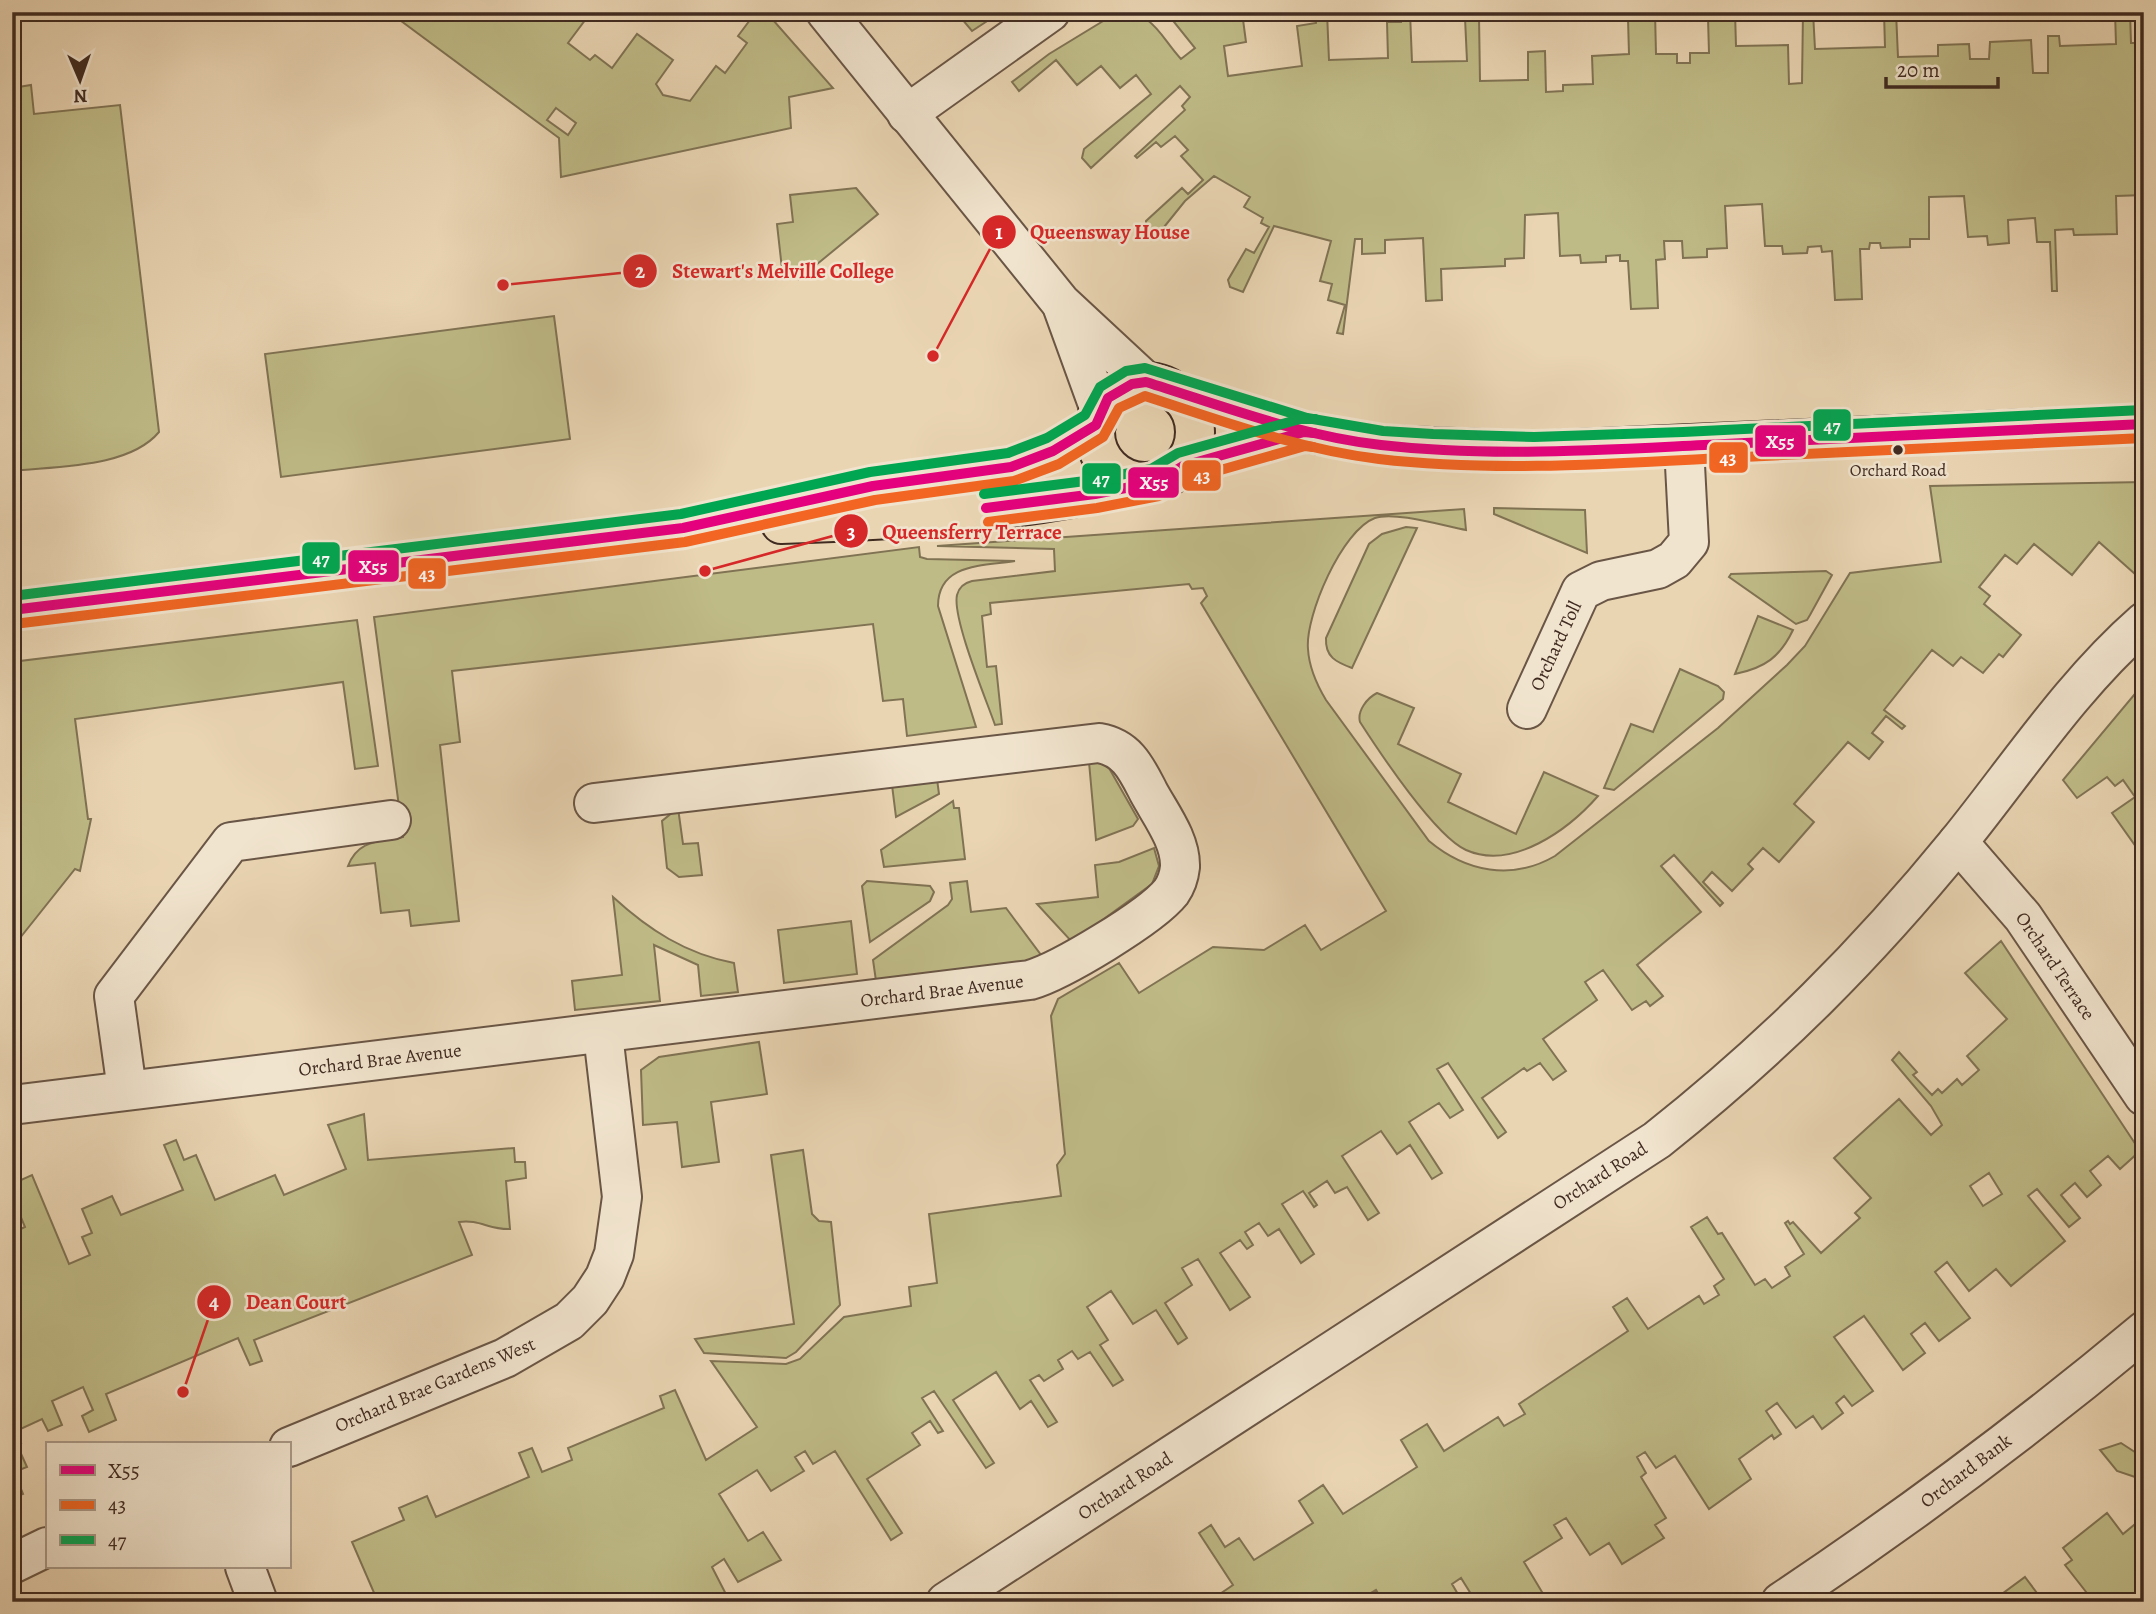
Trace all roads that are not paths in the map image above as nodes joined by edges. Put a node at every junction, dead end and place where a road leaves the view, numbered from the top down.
1 (826, 12) edge
2 (1050, 12) edge
3 (907, 114) junction
4 (1061, 303) junction
5 (1161, 388) junction
6 (1098, 417) junction
7 (2144, 424) edge
8 (1304, 432) junction
9 (1684, 446) junction
10 (1183, 466) junction
11 (1140, 483) junction
12 (683, 528) junction
13 (12, 610) edge
14 (2144, 622) edge
15 (1527, 709) dead end
16 (594, 803) dead end
17 (391, 820) dead end
18 (1958, 842) junction
19 (603, 1034) junction
20 (127, 1090) junction
21 (2144, 1096) edge
22 (12, 1105) edge
23 (2144, 1331) edge
24 (290, 1447) edge
25 (46, 1547) edge
26 (12, 1564) edge
27 (245, 1568) edge
28 (258, 1602) edge
29 (946, 1602) edge
30 (1782, 1602) edge

1 - 3 street
2 - 3 street
3 - 4 street
4 - 5 street
4 - 6 street
5 - 6 main road
5 - 8 main road
5 - 10 main road
6 - 11 main road
6 - 12 main road
7 - 9 main road
8 - 9 main road
8 - 10 main road
9 - 15 street, Orchard Toll
10 - 11 main road
11 - 12 main road
12 - 13 main road
14 - 18 street, Orchard Road
16 - 19 street, Orchard Brae Avenue
17 - 20 street
18 - 21 street, Orchard Terrace
18 - 29 street, Orchard Road
19 - 20 street, Orchard Brae Avenue
19 - 24 street, Orchard Brae Gardens West
20 - 22 street, Orchard Brae Avenue
23 - 30 street, Orchard Bank
25 - 26 street
27 - 28 street

